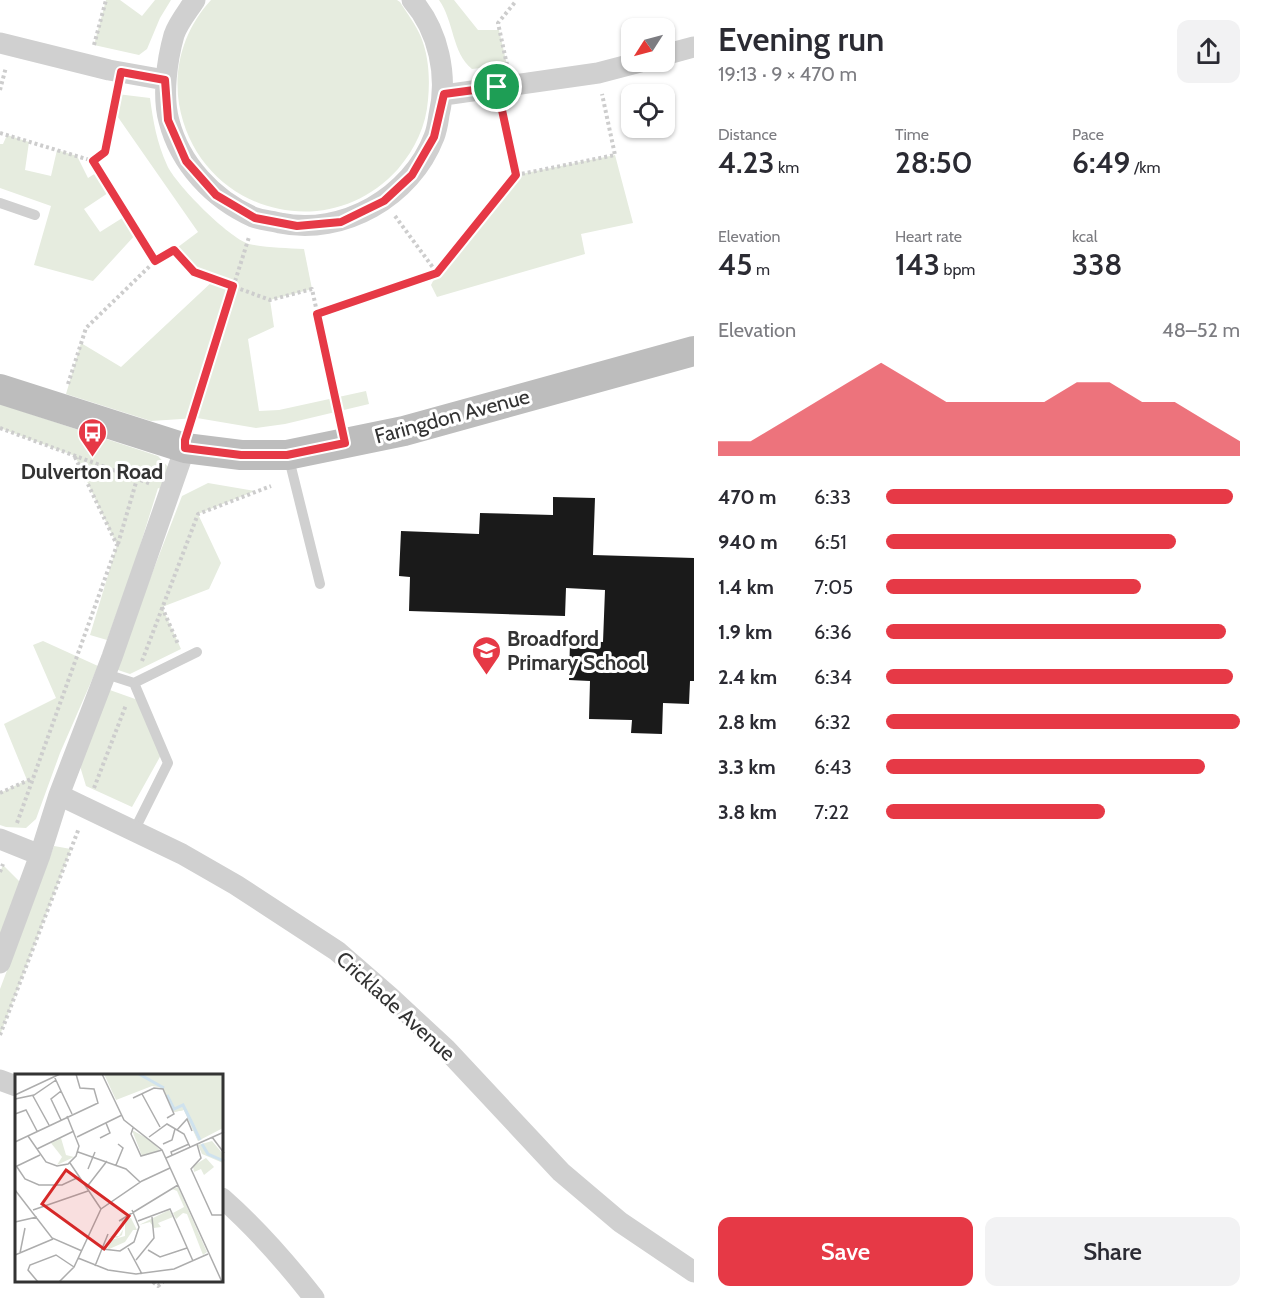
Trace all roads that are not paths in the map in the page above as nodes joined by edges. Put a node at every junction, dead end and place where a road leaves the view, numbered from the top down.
1 (195, 0) edge
2 (412, 0) edge
3 (1, 46) edge
4 (694, 47) edge
5 (675, 52) edge
6 (621, 67) edge
7 (165, 80) junction
8 (444, 94) junction
9 (0, 203) edge
10 (35, 215) dead end
11 (694, 351) edge
12 (0, 389) edge
13 (185, 448) junction
14 (287, 455) junction
15 (320, 584) dead end
16 (197, 652) dead end
17 (106, 674) junction
18 (134, 683) junction
19 (59, 795) junction
20 (134, 831) junction
21 (5, 841) edge
22 (40, 855) junction
23 (0, 963) edge
24 (0, 1080) edge
25 (15, 1086) edge
26 (224, 1200) edge
27 (694, 1272) edge
28 (314, 1298) edge

1 - 7 street
2 - 8 street
3 - 7 street
4 - 5 street
6 - 8 street
7 - 8 street
9 - 10 lane
11 - 14 street, Faringdon Avenue
12 - 13 street, Faringdon Avenue
13 - 14 street, Faringdon Avenue
13 - 17 street
14 - 15 lane
16 - 18 lane
17 - 18 lane
17 - 19 street
18 - 20 lane
19 - 20 street, Cricklade Avenue
19 - 22 street
20 - 27 street, Cricklade Avenue
21 - 22 street
22 - 23 street
24 - 25 street
26 - 28 street

